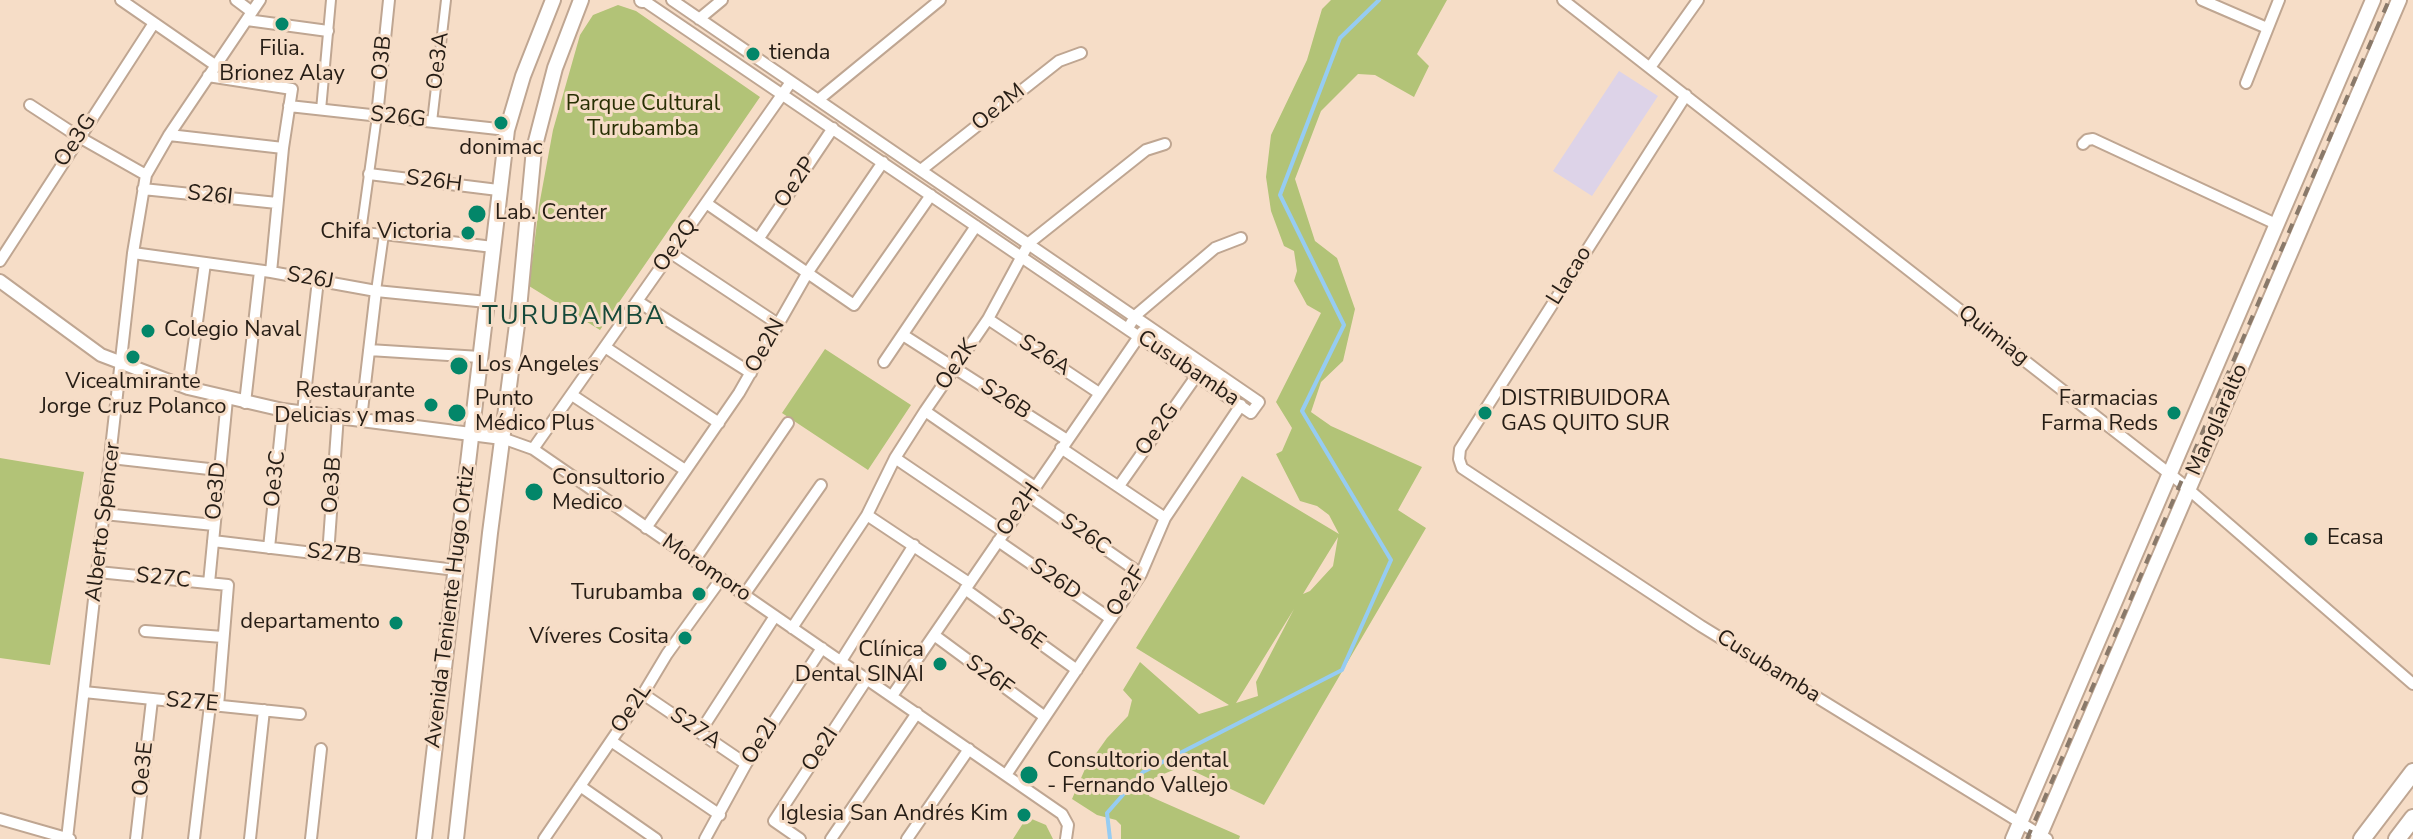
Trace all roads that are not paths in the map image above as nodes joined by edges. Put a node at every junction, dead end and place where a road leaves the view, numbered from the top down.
1 (121, 0) edge
2 (236, 0) edge
3 (260, 0) edge
4 (331, 0) edge
5 (389, 0) edge
6 (446, 0) edge
7 (552, 0) edge
8 (643, 0) edge
9 (672, 0) edge
10 (722, 0) edge
11 (940, 0) edge
12 (1563, 0) edge
13 (1698, 0) edge
14 (2202, 0) edge
15 (2279, 0) edge
16 (2373, 0) edge
17 (2399, 0) edge
18 (584, 2) edge
19 (249, 16) junction
20 (699, 19) junction
21 (154, 23) junction
22 (2267, 28) junction
23 (328, 31) junction
24 (1081, 53) dead end
25 (215, 65) junction
26 (1651, 66) junction
27 (208, 76) junction
28 (791, 82) junction
29 (2246, 83) dead end
30 (782, 94) junction
31 (1686, 95) junction
32 (818, 100) junction
33 (30, 105) dead end
34 (289, 106) junction
35 (321, 110) junction
36 (377, 116) junction
37 (432, 122) junction
38 (833, 128) junction
39 (507, 130) junction
40 (169, 135) junction
41 (79, 137) junction
42 (1165, 144) dead end
43 (2083, 144) dead end
44 (283, 148) junction
45 (883, 162) junction
46 (921, 170) junction
47 (369, 174) junction
48 (146, 175) junction
49 (143, 189) junction
50 (498, 190) junction
51 (931, 195) junction
52 (277, 203) junction
53 (706, 203) junction
54 (2276, 224) junction
55 (976, 226) junction
56 (384, 234) junction
57 (759, 238) junction
58 (1241, 238) dead end
59 (1029, 243) junction
60 (493, 247) junction
61 (133, 253) junction
62 (671, 253) junction
63 (1023, 257) junction
64 (0, 261) edge
65 (205, 263) junction
66 (265, 271) junction
67 (808, 272) junction
68 (318, 280) junction
69 (0, 281) edge
70 (376, 291) junction
71 (637, 301) junction
72 (487, 302) junction
73 (1136, 315) junction
74 (988, 319) junction
75 (1147, 323) junction
76 (778, 324) junction
77 (1128, 328) junction
78 (903, 335) junction
79 (1139, 336) junction
80 (605, 347) junction
81 (369, 350) junction
82 (480, 357) junction
83 (123, 362) junction
84 (884, 362) dead end
85 (956, 368) junction
86 (751, 373) junction
87 (1197, 375) junction
88 (188, 388) junction
89 (1099, 393) junction
90 (572, 395) junction
91 (227, 399) junction
92 (245, 403) junction
93 (1241, 405) junction
94 (283, 410) junction
95 (925, 411) junction
96 (303, 412) junction
97 (338, 415) junction
98 (361, 419) junction
99 (719, 423) junction
100 (788, 423) dead end
101 (472, 432) junction
102 (502, 438) junction
103 (1064, 444) junction
104 (533, 449) junction
105 (111, 458) junction
106 (895, 458) junction
107 (1459, 459) joint
108 (218, 470) junction
109 (685, 470) junction
110 (2171, 475) junction
111 (821, 485) dead end
112 (1119, 486) junction
113 (2188, 488) junction
114 (1032, 491) junction
115 (104, 514) junction
116 (867, 515) junction
117 (1165, 518) junction
118 (214, 525) junction
119 (646, 528) junction
120 (1001, 537) junction
121 (213, 541) junction
122 (914, 545) junction
123 (269, 548) junction
124 (328, 555) junction
125 (694, 561) junction
126 (456, 570) junction
127 (98, 572) junction
128 (1141, 574) junction
129 (721, 579) junction
130 (209, 583) junction
131 (967, 586) junction
132 (744, 595) junction
133 (775, 616) junction
134 (1111, 619) junction
135 (792, 628) junction
136 (145, 631) dead end
137 (934, 635) junction
138 (223, 637) junction
139 (822, 648) junction
140 (841, 661) junction
141 (1077, 670) junction
142 (867, 679) junction
143 (2413, 684) edge
144 (84, 692) junction
145 (643, 694) junction
146 (892, 696) junction
147 (152, 700) junction
148 (214, 706) junction
149 (264, 710) junction
150 (917, 713) junction
151 (300, 714) dead end
152 (1045, 717) junction
153 (700, 732) junction
154 (611, 741) junction
155 (321, 749) dead end
156 (969, 749) junction
157 (746, 764) junction
158 (2413, 772) edge
159 (1006, 775) junction
160 (580, 786) junction
161 (720, 815) junction
162 (2413, 818) edge
163 (0, 819) edge
164 (2020, 823) junction
165 (549, 837) edge
166 (2041, 837) edge
167 (68, 839) edge
168 (136, 839) edge
169 (194, 839) edge
170 (250, 839) edge
171 (311, 839) edge
172 (424, 839) edge
173 (456, 839) edge
174 (656, 839) edge
175 (705, 839) edge
176 (800, 839) edge
177 (831, 839) edge
178 (907, 839) edge
179 (1066, 839) edge
180 (2013, 839) edge
181 (2362, 839) edge
182 (2397, 839) edge

1 - 21 street
2 - 19 street
3 - 19 street, Alberto Spencer
4 - 23 street
5 - 36 street, O3B
6 - 37 street, Oe3A
7 - 39 main road, Avenida Teniente Hugo Ortiz
8 - 30 street, Cusubamba
9 - 20 street, Cusubamba
10 - 20 street
11 - 32 street
12 - 26 street, Quimiag
13 - 26 street
14 - 22 street
15 - 22 street
16 - 54 main road, Manglaralto
17 - 113 main road, Manglaralto
18 - 102 main road, Avenida Teniente Hugo Ortiz
19 - 23 street
19 - 25 street, Alberto Spencer
20 - 28 street, Cusubamba
21 - 25 street
21 - 41 street, Oe3G
22 - 29 street
23 - 35 street
24 - 46 street, Oe2M
25 - 27 street, Alberto Spencer
26 - 31 street, Quimiag
27 - 34 street
27 - 40 street, Alberto Spencer
28 - 30 street, Oe2Q
28 - 32 street, Cusubamba
30 - 38 street, Cusubamba
30 - 53 street, Oe2Q
31 - 107 street, Llacao
31 - 110 street, Quimiag
32 - 46 street, Cusubamba
33 - 41 street
34 - 35 street, S26G
34 - 44 street
35 - 36 street, S26G
36 - 37 street, S26G
36 - 47 street
37 - 39 street, S26G
38 - 45 street, Cusubamba
38 - 57 street, Oe2P
39 - 50 main road, Avenida Teniente Hugo Ortiz
40 - 44 street
40 - 48 street, Alberto Spencer
41 - 48 street
41 - 64 street, Oe3G
42 - 59 street, Oe2K
43 - 54 street
44 - 52 street
45 - 51 street, Cusubamba
45 - 67 street, Oe2N
46 - 59 street, Cusubamba
47 - 50 street, S26H
47 - 56 street
48 - 49 street, Alberto Spencer
49 - 52 street, S26I
49 - 61 street, Alberto Spencer
50 - 60 main road, Avenida Teniente Hugo Ortiz
51 - 55 street, Cusubamba
51 - 67 street
52 - 66 street
53 - 57 street
53 - 62 street, Oe2Q
54 - 110 main road, Manglaralto
55 - 63 street, Cusubamba
55 - 78 street
56 - 60 street
56 - 70 street
57 - 67 street
58 - 73 street
59 - 63 street, Oe2K
59 - 73 street, Cusubamba
60 - 72 main road, Avenida Teniente Hugo Ortiz
61 - 65 street, S26J
61 - 83 street, Alberto Spencer
62 - 71 street, Oe2Q
62 - 76 street
63 - 74 street, Oe2K
63 - 77 street, Cusubamba
65 - 66 street, S26J
65 - 88 street
66 - 68 street, S26J
66 - 92 street
67 - 76 street, Oe2N
68 - 70 street, S26J
68 - 96 street
69 - 83 street, Moromoro
70 - 72 street, S26J
70 - 81 street
71 - 80 street, Oe2Q
71 - 86 street
72 - 82 main road, Avenida Teniente Hugo Ortiz
73 - 75 street, Cusubamba
73 - 77 street
74 - 85 street, Oe2K
74 - 89 street, S26A
75 - 79 street, Oe2H
75 - 93 street, Cusubamba
76 - 86 street, Oe2N
77 - 79 street, Cusubamba
78 - 84 street
78 - 85 street, S26B
79 - 87 street, Cusubamba
79 - 89 street, Oe2H
80 - 90 street, Oe2Q
80 - 99 street
81 - 82 street
81 - 98 street
82 - 101 main road, Avenida Teniente Hugo Ortiz
83 - 88 street, Moromoro
83 - 105 street, Alberto Spencer
85 - 95 street, Oe2K
85 - 103 street, S26B
86 - 99 street, Oe2N
87 - 93 street, Cusubamba
87 - 112 street, Oe2G
88 - 91 street, Moromoro
89 - 103 street, Oe2H
90 - 104 street, Oe2Q
90 - 109 street
91 - 92 street, Moromoro
91 - 108 street, Oe3D
92 - 94 street, Moromoro
93 - 117 street, Oe2F
94 - 96 street, Moromoro
94 - 123 street, Oe3C
95 - 106 street, Oe2K
95 - 114 street, S26C
96 - 97 street, Moromoro
97 - 98 street, Moromoro
97 - 124 street, Oe3B
98 - 101 street, Moromoro
99 - 109 street, Oe2N
100 - 125 street
101 - 102 street, Moromoro
101 - 126 main road, Avenida Teniente Hugo Ortiz
102 - 104 street, Moromoro
102 - 173 main road, Avenida Teniente Hugo Ortiz
103 - 112 street, S26B
103 - 114 street, Oe2H
104 - 119 street, Moromoro
105 - 108 street
105 - 115 street, Alberto Spencer
106 - 116 street, Oe2K
106 - 120 street, S26D
107 - 164 street, Cusubamba
108 - 118 street, Oe3D
109 - 119 street, Oe2N
110 - 113 street, Quimiag
110 - 164 main road, Manglaralto
111 - 132 street
112 - 117 street, S26B
113 - 143 street, Quimiag
113 - 166 main road, Manglaralto
114 - 120 street, Oe2H
114 - 128 street, S26C
115 - 118 street
115 - 127 street, Alberto Spencer
116 - 122 street, S26E
116 - 135 street, Oe2K
117 - 128 street, Oe2F
118 - 121 street, Oe3D
119 - 125 street, Moromoro
120 - 131 street, Oe2H
120 - 134 street, S26D
121 - 123 street, S27B
121 - 130 street, Oe3D
122 - 131 street, S26E
122 - 140 street
123 - 124 street, S27B
124 - 126 street, S27B
125 - 129 street, Moromoro
126 - 172 main road, Avenida Teniente Hugo Ortiz
127 - 130 street, S27C
127 - 144 street, Alberto Spencer
128 - 134 street, Oe2F
129 - 132 street, Moromoro
129 - 145 street, Oe2L
130 - 138 street, S27C
131 - 137 street, Oe2H
131 - 141 street, S26E
132 - 133 street, Moromoro
133 - 135 street, Moromoro
133 - 153 street
134 - 141 street, Oe2F
135 - 139 street, Moromoro
136 - 138 street
137 - 146 street, Oe2H
137 - 152 street, S26F
138 - 148 street
139 - 140 street, Moromoro
139 - 157 street, Oe2J
140 - 142 street, Moromoro
141 - 152 street, Oe2F
142 - 146 street, Moromoro
142 - 176 street, Oe2I
144 - 147 street, S27E
144 - 167 street, Alberto Spencer
145 - 153 street, S27A
145 - 154 street, Oe2L
146 - 150 street, Moromoro
147 - 148 street, S27E
147 - 168 street, Oe3E
148 - 149 street, S27E
148 - 169 street
149 - 151 street, S27E
149 - 170 street
150 - 156 street, Moromoro
150 - 177 street
152 - 159 street, Oe2F
153 - 157 street, S27A
154 - 160 street, Oe2L
154 - 161 street
155 - 171 street
156 - 159 street, Moromoro
156 - 178 street
157 - 161 street, Oe2J
158 - 181 main road
159 - 179 street, Moromoro
160 - 165 street, Oe2L
160 - 174 street
161 - 175 street, Oe2J
162 - 182 main road
163 - 167 street
164 - 166 street, Cusubamba
164 - 180 main road, Manglaralto

